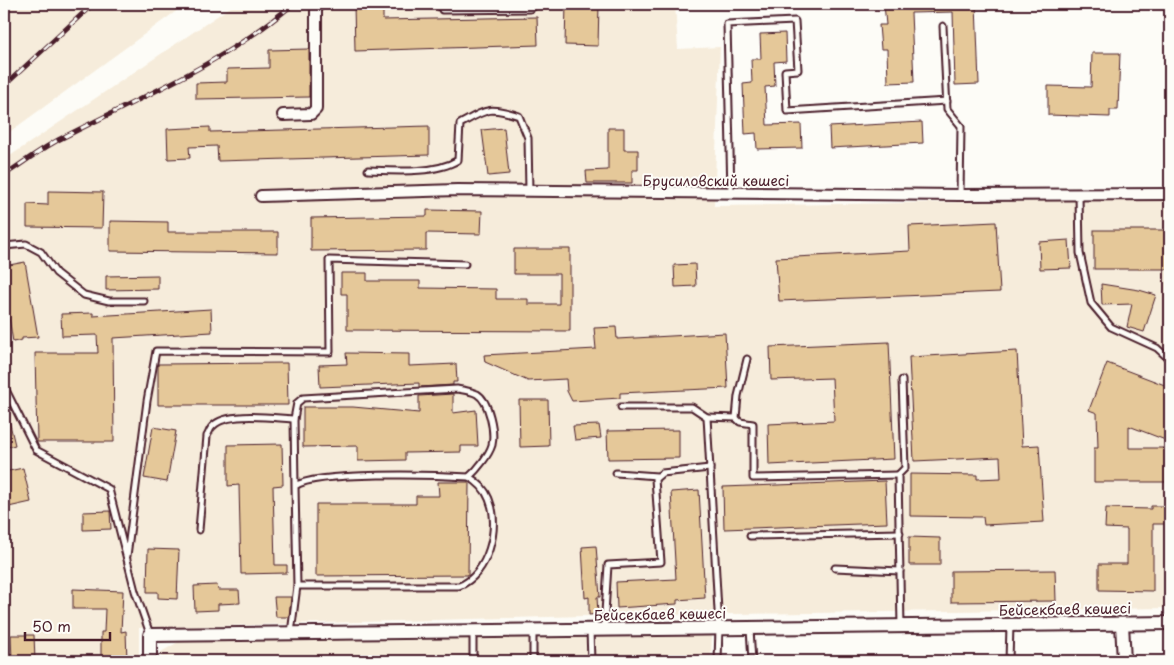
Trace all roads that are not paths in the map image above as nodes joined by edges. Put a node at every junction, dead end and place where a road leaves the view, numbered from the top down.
1 (316, 4) edge
2 (537, 4) edge
3 (442, 10) dead end
4 (943, 26) dead end
5 (947, 101) junction
6 (283, 115) dead end
7 (368, 170) dead end
8 (529, 191) junction
9 (731, 194) junction
10 (1170, 194) edge
11 (960, 195) junction
12 (1080, 195) junction
13 (261, 196) dead end
14 (4, 246) edge
15 (466, 264) dead end
16 (144, 301) dead end
17 (747, 359) dead end
18 (1170, 360) edge
19 (902, 380) dead end
20 (4, 386) edge
21 (621, 407) dead end
22 (707, 417) junction
23 (736, 418) junction
24 (294, 419) junction
25 (710, 468) junction
26 (616, 473) dead end
27 (898, 475) junction
28 (657, 476) junction
29 (469, 477) junction
30 (295, 486) junction
31 (199, 530) dead end
32 (900, 533) junction
33 (750, 536) dead end
34 (127, 556) junction
35 (835, 568) dead end
36 (900, 571) junction
37 (297, 586) junction
38 (1170, 623) edge
39 (1122, 624) junction
40 (1010, 625) junction
41 (901, 626) junction
42 (719, 628) junction
43 (750, 628) junction
44 (533, 630) junction
45 (590, 630) junction
46 (604, 630) junction
47 (473, 631) junction
48 (291, 633) junction
49 (150, 635) junction
50 (150, 661) edge
51 (473, 661) edge
52 (533, 661) edge
53 (590, 661) edge
54 (718, 661) edge
55 (752, 661) edge
56 (1010, 661) edge
57 (1124, 661) edge

1 - 6 street
2 - 3 lane
4 - 5 lane
5 - 9 lane
5 - 11 lane
7 - 8 lane
8 - 9 street, Брусиловский көшесі
8 - 13 street, Брусиловский көшесі
9 - 11 street, Брусиловский көшесі
10 - 12 street, Брусиловский көшесі
11 - 12 street, Брусиловский көшесі
12 - 18 lane
14 - 16 lane
15 - 34 lane
17 - 23 lane
19 - 27 lane
20 - 34 lane
21 - 22 lane
22 - 23 lane
22 - 25 lane
23 - 27 lane
24 - 29 lane
24 - 30 lane
24 - 31 lane
25 - 28 lane
25 - 42 lane
26 - 28 lane
27 - 32 lane
28 - 46 lane
29 - 30 lane
29 - 37 lane
30 - 37 lane
32 - 33 lane
32 - 36 lane
34 - 49 lane
35 - 36 lane
36 - 41 lane
37 - 48 lane
38 - 39 street, Бейсекбаев көшесі
39 - 40 street, Бейсекбаев көшесі
39 - 57 street
40 - 41 street, Бейсекбаев көшесі
40 - 56 lane
41 - 43 street, Бейсекбаев көшесі
42 - 43 street, Бейсекбаев көшесі
42 - 46 street, Бейсекбаев көшесі
42 - 54 lane
43 - 55 lane
44 - 45 street, Бейсекбаев көшесі
44 - 47 street, Бейсекбаев көшесі
44 - 52 lane
45 - 46 street, Бейсекбаев көшесі
45 - 53 lane
47 - 48 street, Бейсекбаев көшесі
47 - 51 lane
48 - 49 street, Бейсекбаев көшесі
49 - 50 street

